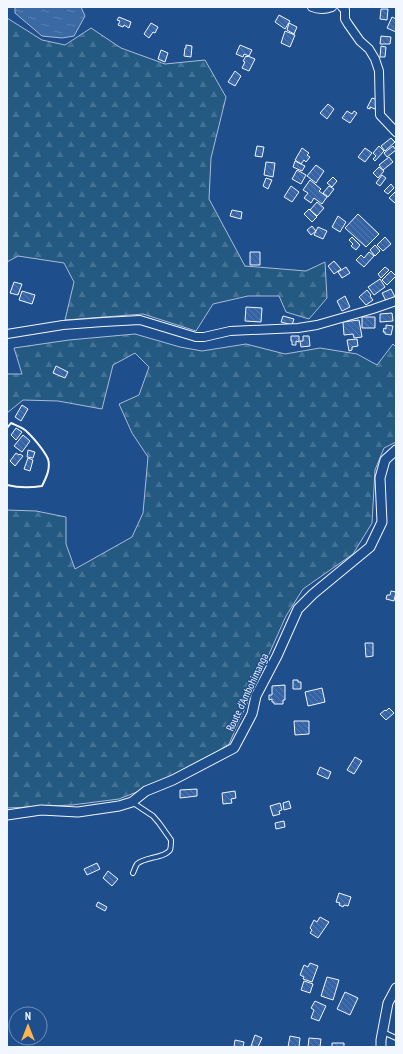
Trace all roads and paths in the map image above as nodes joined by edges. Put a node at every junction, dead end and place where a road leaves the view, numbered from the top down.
1 (312, 7) edge
2 (332, 7) edge
3 (342, 7) edge
4 (396, 132) edge
5 (396, 301) edge
6 (7, 334) edge
7 (396, 450) edge
8 (132, 802) junction
9 (7, 815) edge
10 (133, 873) dead end
11 (396, 988) edge
12 (383, 1032) junction
13 (396, 1038) edge
14 (381, 1047) edge

1 - 2 street
3 - 4 street
5 - 6 street
7 - 8 street, Route d'Ambohimanga
8 - 9 street, Route d'Ambohimanga
8 - 10 lane
11 - 12 street
12 - 13 lane
12 - 14 street

